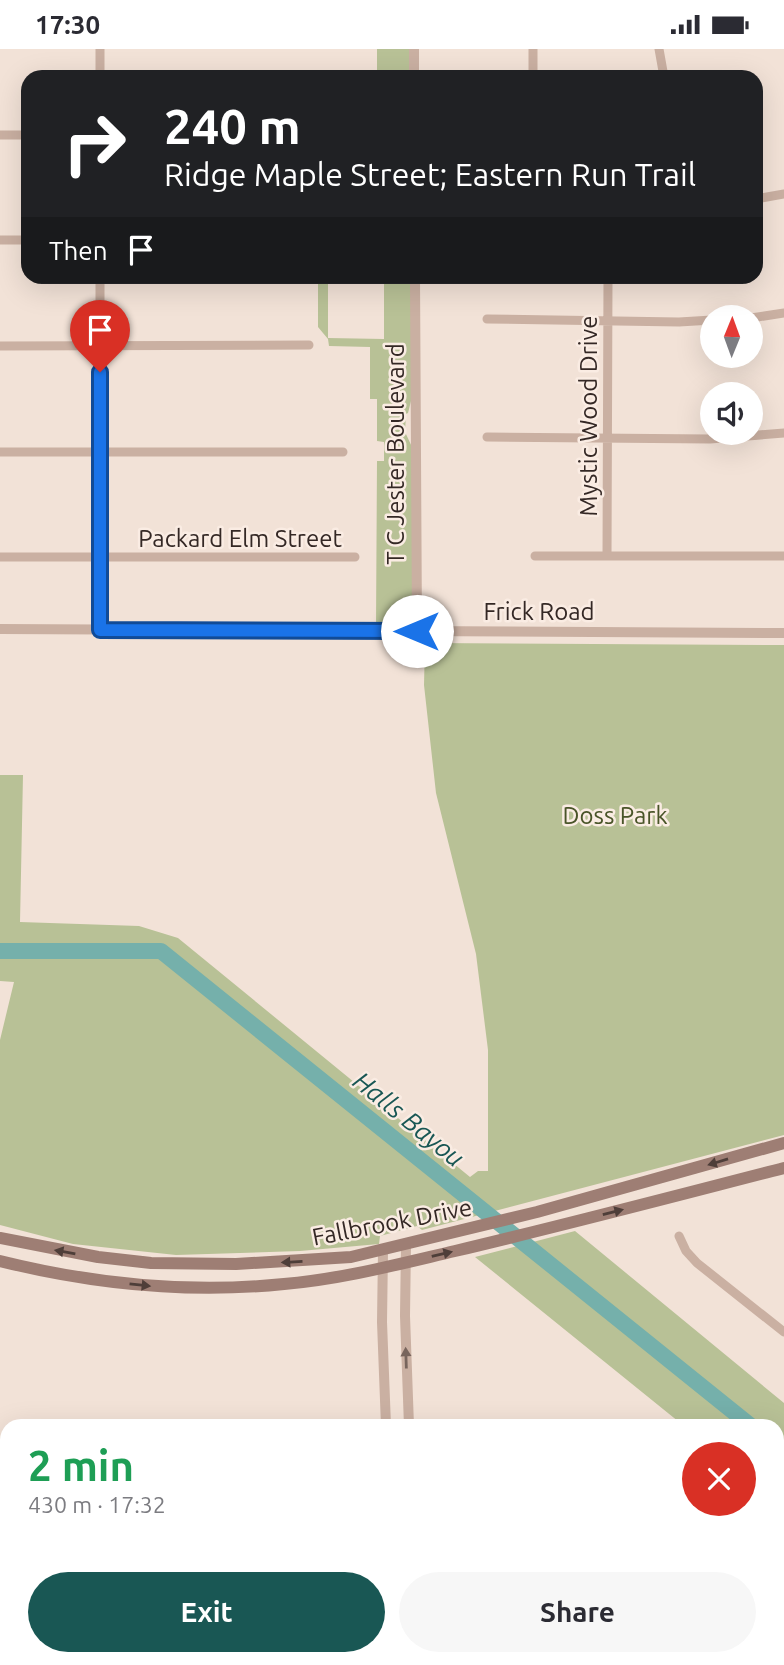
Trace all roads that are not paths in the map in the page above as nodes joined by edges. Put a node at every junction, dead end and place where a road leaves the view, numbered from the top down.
1 (100, 49) edge
2 (414, 49) edge
3 (533, 49) edge
4 (659, 49) edge
5 (100, 70) edge
6 (414, 70) edge
7 (533, 70) edge
8 (663, 70) edge
9 (0, 135) edge
10 (21, 135) edge
11 (784, 194) edge
12 (763, 198) edge
13 (0, 240) edge
14 (21, 240) edge
15 (100, 284) edge
16 (415, 284) edge
17 (608, 284) edge
18 (784, 313) edge
19 (763, 316) edge
20 (487, 319) dead end
21 (607, 321) junction
22 (700, 321) edge
23 (309, 345) dead end
24 (0, 346) edge
25 (100, 346) junction
26 (784, 433) edge
27 (487, 437) dead end
28 (607, 439) junction
29 (0, 452) edge
30 (343, 452) dead end
31 (100, 453) junction
32 (607, 556) junction
33 (784, 556) edge
34 (0, 557) edge
35 (100, 557) junction
36 (355, 557) dead end
37 (535, 557) dead end
38 (0, 629) edge
39 (100, 630) junction
40 (417, 631) junction
41 (784, 633) edge
42 (784, 1143) edge
43 (784, 1168) edge
44 (665, 1178) junction
45 (669, 1197) junction
46 (679, 1236) dead end
47 (0, 1238) edge
48 (406, 1245) junction
49 (383, 1251) junction
50 (0, 1261) edge
51 (406, 1262) junction
52 (383, 1268) junction
53 (784, 1332) edge
54 (386, 1419) edge
55 (409, 1419) edge

1 - 5 street
2 - 6 street
3 - 7 street
4 - 8 street
9 - 10 street
11 - 12 street
13 - 14 street
15 - 25 street
16 - 40 street, T C Jester Boulevard
17 - 21 street, Mystic Wood Drive
18 - 19 street
20 - 21 street
21 - 22 street
21 - 28 street, Mystic Wood Drive
23 - 25 street
24 - 25 street
25 - 31 street
26 - 28 street
27 - 28 street
28 - 32 street, Mystic Wood Drive
29 - 31 street
30 - 31 street
31 - 35 street
32 - 33 street
32 - 37 street
34 - 35 street, Packard Elm Street
35 - 36 street, Packard Elm Street
35 - 39 street
38 - 39 street, Frick Road
39 - 40 street, Frick Road
40 - 41 street, Frick Road
42 -> 44 main road, Fallbrook Drive
43 - 45 main road, Fallbrook Drive
44 - 45 main road
44 - 48 main road, Fallbrook Drive
51 -> 45 main road, Fallbrook Drive
46 - 53 street
49 -> 47 main road, Fallbrook Drive
48 - 49 main road, Fallbrook Drive
48 - 51 street
49 - 52 street
50 -> 52 main road, Fallbrook Drive
51 - 52 main road, Fallbrook Drive
55 -> 51 street
52 - 54 street

